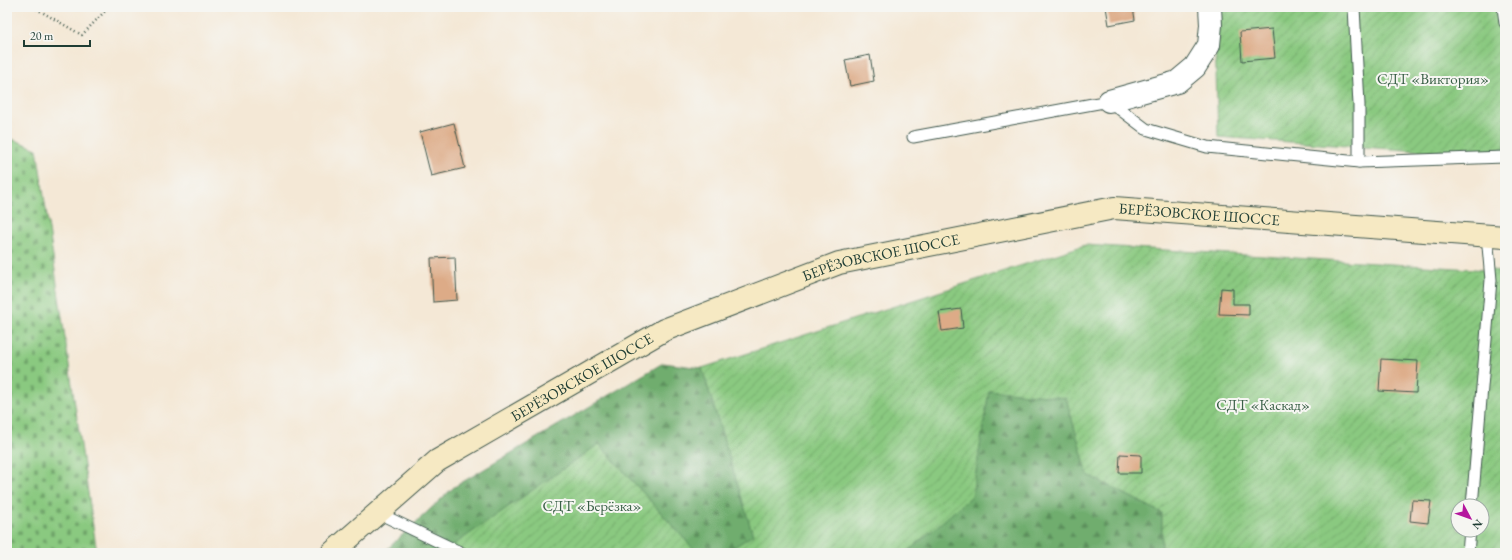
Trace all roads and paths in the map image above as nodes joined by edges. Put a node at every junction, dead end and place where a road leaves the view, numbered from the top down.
1 (34, 7) edge
2 (109, 7) edge
3 (1210, 7) edge
4 (1354, 7) edge
5 (1503, 7) edge
6 (1505, 24) edge
7 (1109, 101) junction
8 (913, 137) dead end
9 (1505, 157) edge
10 (1359, 162) junction
11 (1496, 236) edge
12 (1473, 498) edge
13 (378, 513) junction
14 (1469, 538) edge
15 (332, 553) edge
16 (462, 553) edge
17 (1468, 553) edge

1 - 2 path
3 - 7 street
4 - 10 lane
5 - 6 lane
7 - 8 lane
7 - 10 lane
9 - 10 lane
11 - 12 lane
11 - 13 street, БЕРЁЗОВСКОЕ ШОССЕ
13 - 15 street, БЕРЁЗОВСКОЕ ШОССЕ
13 - 16 lane
14 - 17 lane

